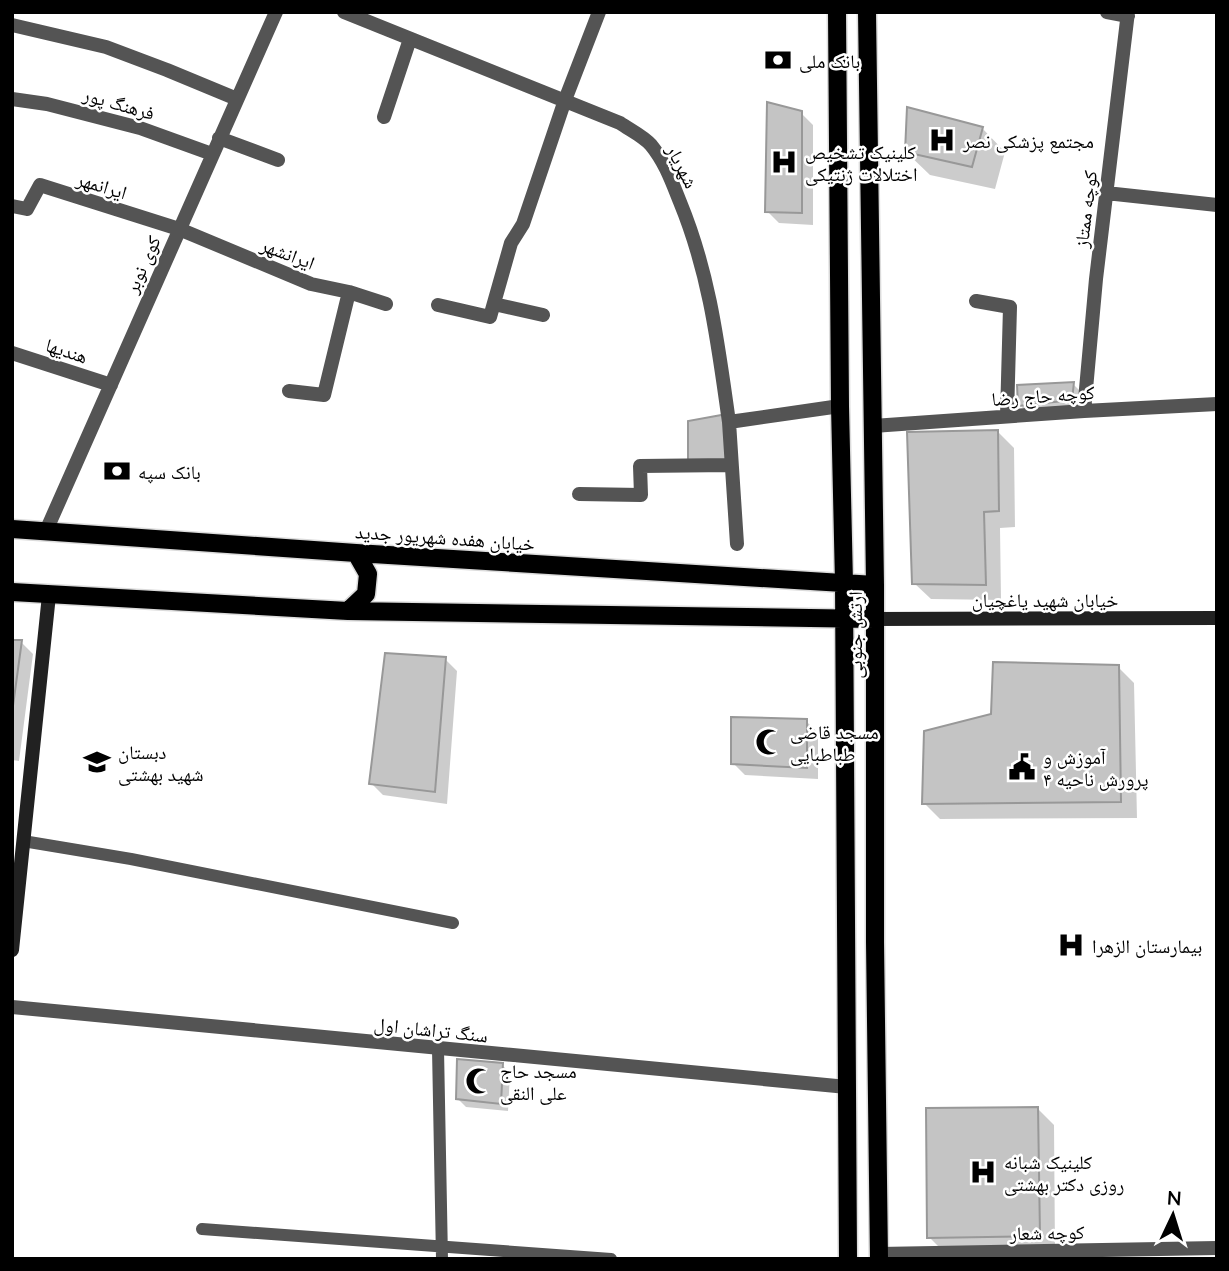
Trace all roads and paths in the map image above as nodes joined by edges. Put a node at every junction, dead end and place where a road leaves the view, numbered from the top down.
1 (276, 12) edge
2 (344, 12) edge
3 (599, 12) edge
4 (837, 12) edge
5 (867, 12) edge
6 (1107, 12) edge
7 (1128, 14) edge
8 (12, 24) edge
9 (410, 39) junction
10 (12, 99) edge
11 (237, 99) junction
12 (565, 100) junction
13 (384, 117) dead end
14 (219, 138) junction
15 (212, 154) junction
16 (278, 160) dead end
17 (1105, 193) junction
18 (1217, 205) edge
19 (20, 207) edge
20 (179, 229) junction
21 (349, 292) junction
22 (976, 301) dead end
23 (386, 304) dead end
24 (494, 304) junction
25 (438, 305) dead end
26 (543, 315) dead end
27 (12, 353) edge
28 (111, 384) junction
29 (289, 391) dead end
30 (1217, 404) edge
31 (840, 405) junction
32 (1084, 411) junction
33 (1007, 416) junction
34 (729, 422) junction
35 (873, 426) junction
36 (731, 465) junction
37 (579, 494) dead end
38 (12, 529) edge
39 (46, 531) junction
40 (737, 544) dead end
41 (356, 553) junction
42 (844, 583) junction
43 (875, 585) junction
44 (12, 592) edge
45 (49, 595) junction
46 (348, 611) junction
47 (844, 618) junction
48 (1217, 618) edge
49 (874, 619) junction
50 (23, 841) junction
51 (16, 885) edge
52 (453, 923) dead end
53 (12, 950) edge
54 (12, 1007) edge
55 (438, 1049) junction
56 (846, 1087) junction
57 (202, 1229) dead end
58 (1217, 1248) edge
59 (442, 1252) edge
60 (879, 1257) edge
61 (611, 1259) edge
62 (848, 1259) edge

1 - 11 street, کوی نوبر
2 - 9 street, شهریار
3 - 12 street
4 - 31 main road, ارتش جنوبی
5 - 35 main road, ارتش جنوبی
6 - 7 street
7 - 17 street, کوچه ممتاز
8 - 11 street
9 - 12 street, شهریار
9 - 13 street
10 - 15 street, فرهنگ پور
11 - 14 street, کوی نوبر
12 - 24 street
12 - 34 street, شهریار
14 - 15 street, کوی نوبر
14 - 16 street
15 - 20 street, کوی نوبر
17 - 18 street
17 - 32 street, کوچه ممتاز
19 - 20 street, ایرانمهر
20 - 21 street, ایرانشهر
20 - 28 street, کوی نوبر
21 - 23 street, ایرانشهر
21 - 29 street
22 - 33 street
24 - 25 street
24 - 26 street
27 - 28 street, هندیها
28 - 39 street, کوی نوبر
30 - 32 street, کوچه حاج رضا
31 - 34 street
31 - 42 main road, ارتش جنوبی
32 - 33 street, کوچه حاج رضا
33 - 35 street, کوچه حاج رضا
34 - 36 street, شهریار
35 - 43 main road, ارتش جنوبی
36 - 37 street
36 - 40 street, شهریار
38 - 39 main road, خیابان هفده شهریور جدید
39 - 41 main road, خیابان هفده شهریور جدید
41 - 42 main road, خیابان هفده شهریور جدید
41 - 46 main road
42 - 43 main road, خیابان هفده شهریور جدید
42 - 47 main road, ارتش جنوبی
43 - 49 main road, ارتش جنوبی
44 - 45 main road
45 - 46 main road
45 - 50 street
46 - 47 main road
47 - 49 main road
47 - 56 main road, ارتش جنوبی
48 - 49 street, خیابان شهید یاغچیان
49 - 60 main road, ارتش جنوبی
50 - 51 street
50 - 52 lane
51 - 53 street
54 - 55 street, سنگ تراشان اول
55 - 56 street, سنگ تراشان اول
55 - 59 lane
56 - 62 main road, ارتش جنوبی
57 - 59 lane
58 - 60 street, کوچه شعار
59 - 61 lane

